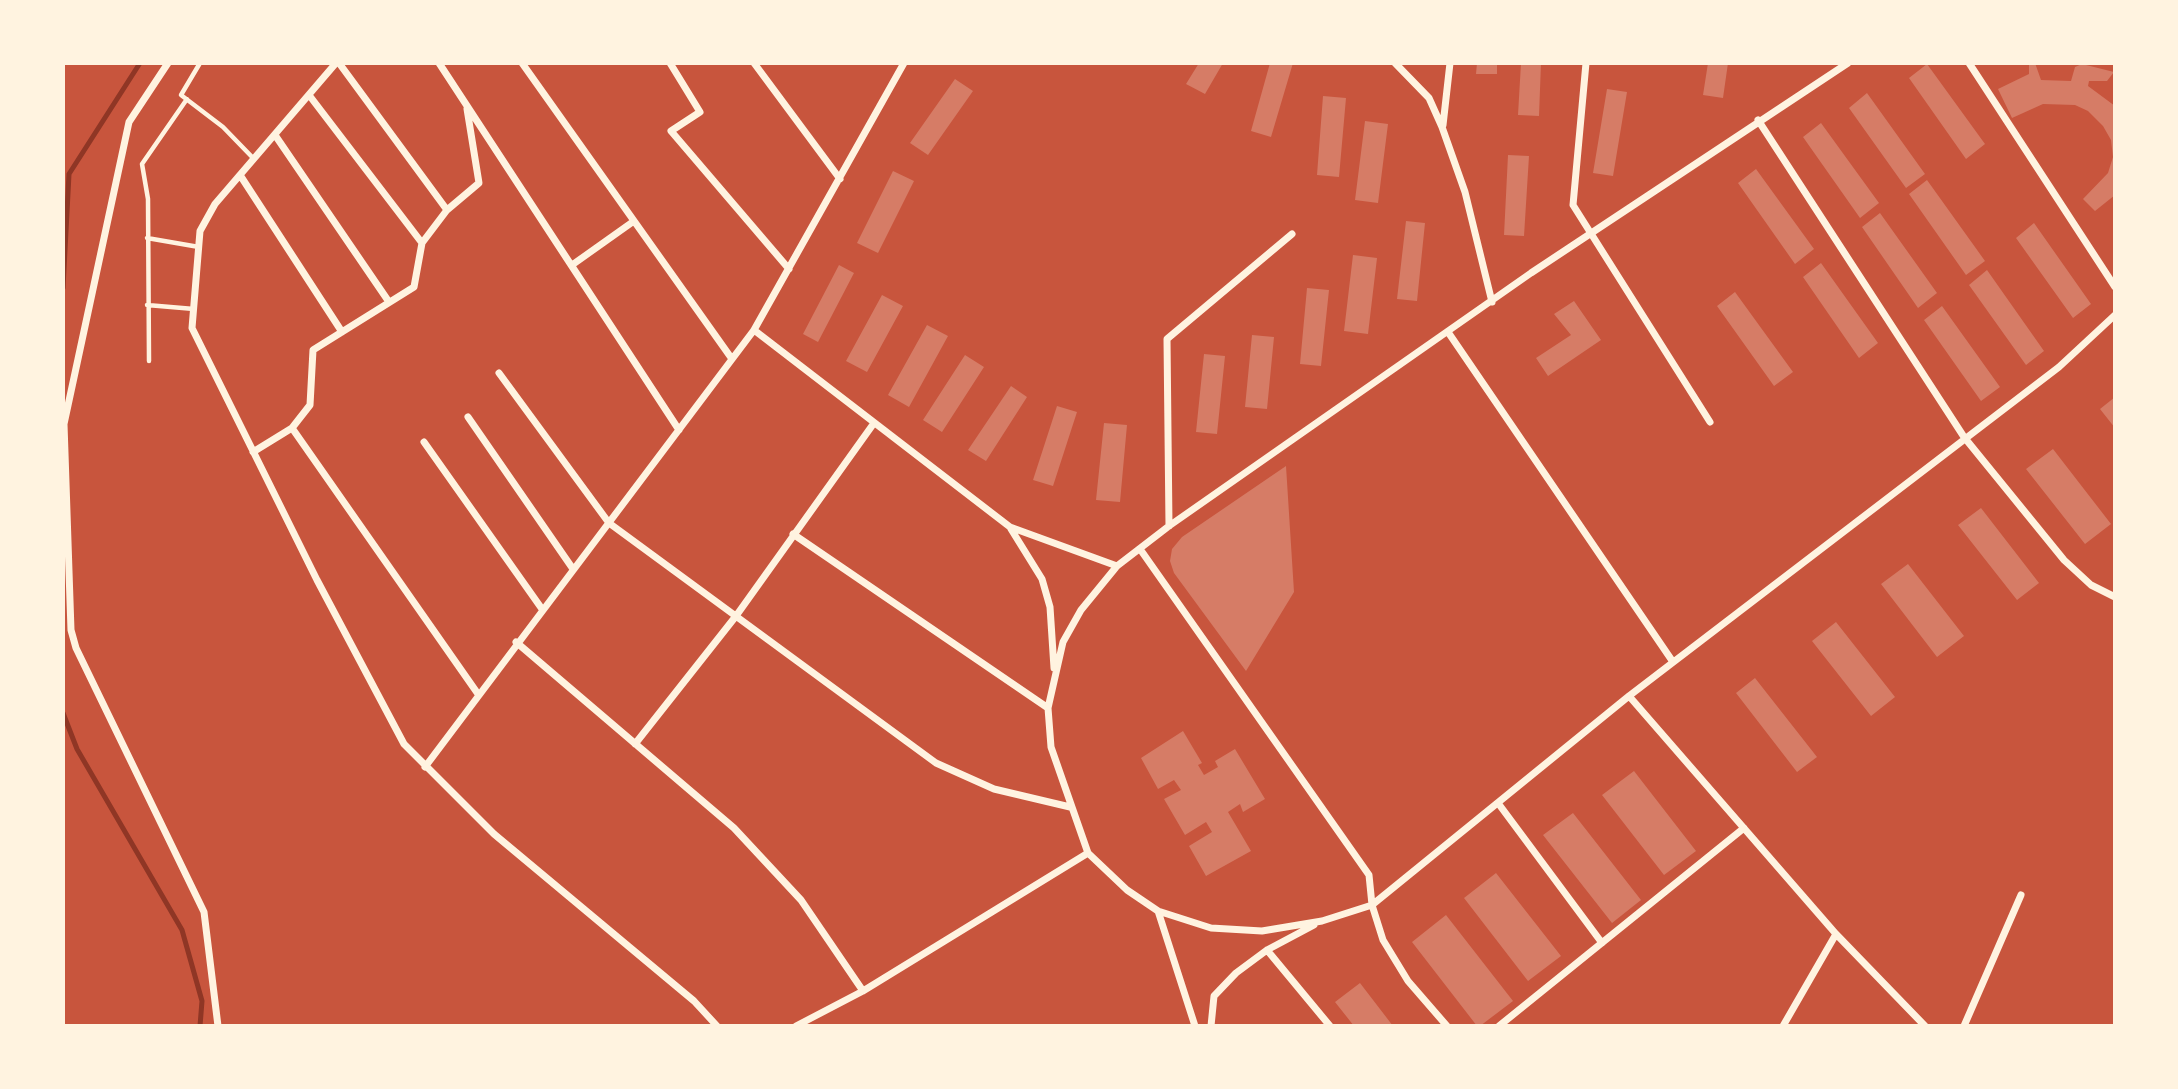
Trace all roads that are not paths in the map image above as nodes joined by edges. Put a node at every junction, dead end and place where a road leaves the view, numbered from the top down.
1 (168, 63) edge
2 (200, 63) edge
3 (338, 63) edge
4 (439, 63) edge
5 (522, 63) edge
6 (670, 63) edge
7 (754, 63) edge
8 (904, 63) edge
9 (1395, 63) edge
10 (1450, 63) edge
11 (1586, 63) edge
12 (1849, 63) edge
13 (1969, 63) edge
14 (309, 95) junction
15 (187, 99) junction
16 (467, 105) junction
17 (1758, 120) junction
18 (1442, 127) junction
19 (275, 135) junction
20 (254, 159) junction
21 (240, 174) junction
22 (840, 179) junction
23 (447, 210) junction
24 (634, 220) junction
25 (1590, 233) junction
26 (1292, 234) dead end
27 (147, 238) junction
28 (422, 243) junction
29 (199, 247) junction
30 (572, 265) junction
31 (789, 269) junction
32 (2115, 287) edge
33 (389, 302) junction
34 (1492, 302) junction
35 (147, 304) junction
36 (194, 309) junction
37 (2115, 315) edge
38 (2103, 329) junction
39 (754, 330) junction
40 (342, 331) junction
41 (2115, 331) edge
42 (1448, 332) junction
43 (733, 359) junction
44 (149, 361) dead end
45 (499, 373) dead end
46 (468, 417) dead end
47 (874, 422) junction
48 (1710, 422) dead end
49 (292, 428) junction
50 (679, 430) junction
51 (1964, 436) junction
52 (424, 442) dead end
53 (254, 452) junction
54 (609, 523) junction
55 (1169, 526) junction
56 (1010, 527) junction
57 (793, 534) junction
58 (1140, 549) junction
59 (1117, 566) junction
60 (573, 569) junction
61 (2115, 597) edge
62 (542, 609) junction
63 (736, 616) junction
64 (516, 642) junction
65 (1673, 662) junction
66 (1055, 672) junction
67 (478, 694) junction
68 (1629, 696) junction
69 (1048, 708) junction
70 (635, 744) junction
71 (425, 767) junction
72 (1498, 803) junction
73 (1070, 807) junction
74 (1744, 828) junction
75 (1088, 853) junction
76 (2021, 895) dead end
77 (1372, 905) junction
78 (1157, 911) junction
79 (1322, 921) junction
80 (1836, 934) junction
81 (1602, 943) junction
82 (1267, 950) junction
83 (863, 991) junction
84 (218, 1026) edge
85 (717, 1026) edge
86 (796, 1026) edge
87 (1195, 1026) edge
88 (1211, 1026) edge
89 (1330, 1026) edge
90 (1447, 1026) edge
91 (1499, 1026) edge
92 (1783, 1026) edge
93 (1926, 1026) edge
94 (1964, 1026) edge

1 - 84 street
2 - 15 lane
3 - 14 street
3 - 23 street
4 - 16 street
5 - 24 street
6 - 31 street
7 - 22 street
8 - 22 street
9 - 18 street
10 - 18 street
11 - 25 street
12 - 17 street
13 - 32 street
14 - 19 street
14 - 28 street
15 - 20 lane
15 - 27 lane
16 - 23 street
16 - 30 street
17 - 25 street
17 - 51 street
18 - 34 street
19 - 20 street
19 - 33 street
20 - 21 street
21 - 29 street
21 - 40 street
22 - 31 street
23 - 28 street
24 - 30 street
24 - 43 street
25 - 34 street
25 - 48 street
26 - 55 street
27 - 29 lane
27 - 35 lane
28 - 33 street
29 - 36 street
30 - 50 street
31 - 39 street
33 - 40 street
34 - 42 street
35 - 36 lane
35 - 44 lane
36 - 53 street
37 - 38 street
38 - 41 street
38 - 51 street
39 - 43 street
39 - 47 street
40 - 49 street
42 - 55 street
42 - 65 street
43 - 50 street
45 - 54 street
46 - 60 street
47 - 56 street
47 - 57 street
49 - 53 street
49 - 67 street
50 - 54 street
51 - 61 street
51 - 65 street
52 - 62 street
53 - 71 street
54 - 60 street
54 - 63 street
55 - 58 street
56 - 59 street
56 - 66 street
57 - 63 street
57 - 69 street
58 - 59 street
58 - 77 street
59 - 66 street
60 - 62 street
62 - 64 street
63 - 70 street
63 - 73 street
64 - 67 street
64 - 70 street
65 - 68 street
66 - 69 street
67 - 71 street
68 - 72 street
68 - 74 street
69 - 73 street
70 - 83 street
71 - 85 street
72 - 77 street
72 - 81 street
73 - 75 street
74 - 80 street
74 - 81 street
75 - 78 street
75 - 83 street
76 - 94 street
77 - 79 street
77 - 90 street
78 - 79 street
78 - 87 street
79 - 82 street
80 - 92 street
80 - 93 street
81 - 91 street
82 - 88 street
82 - 89 street
83 - 86 street

